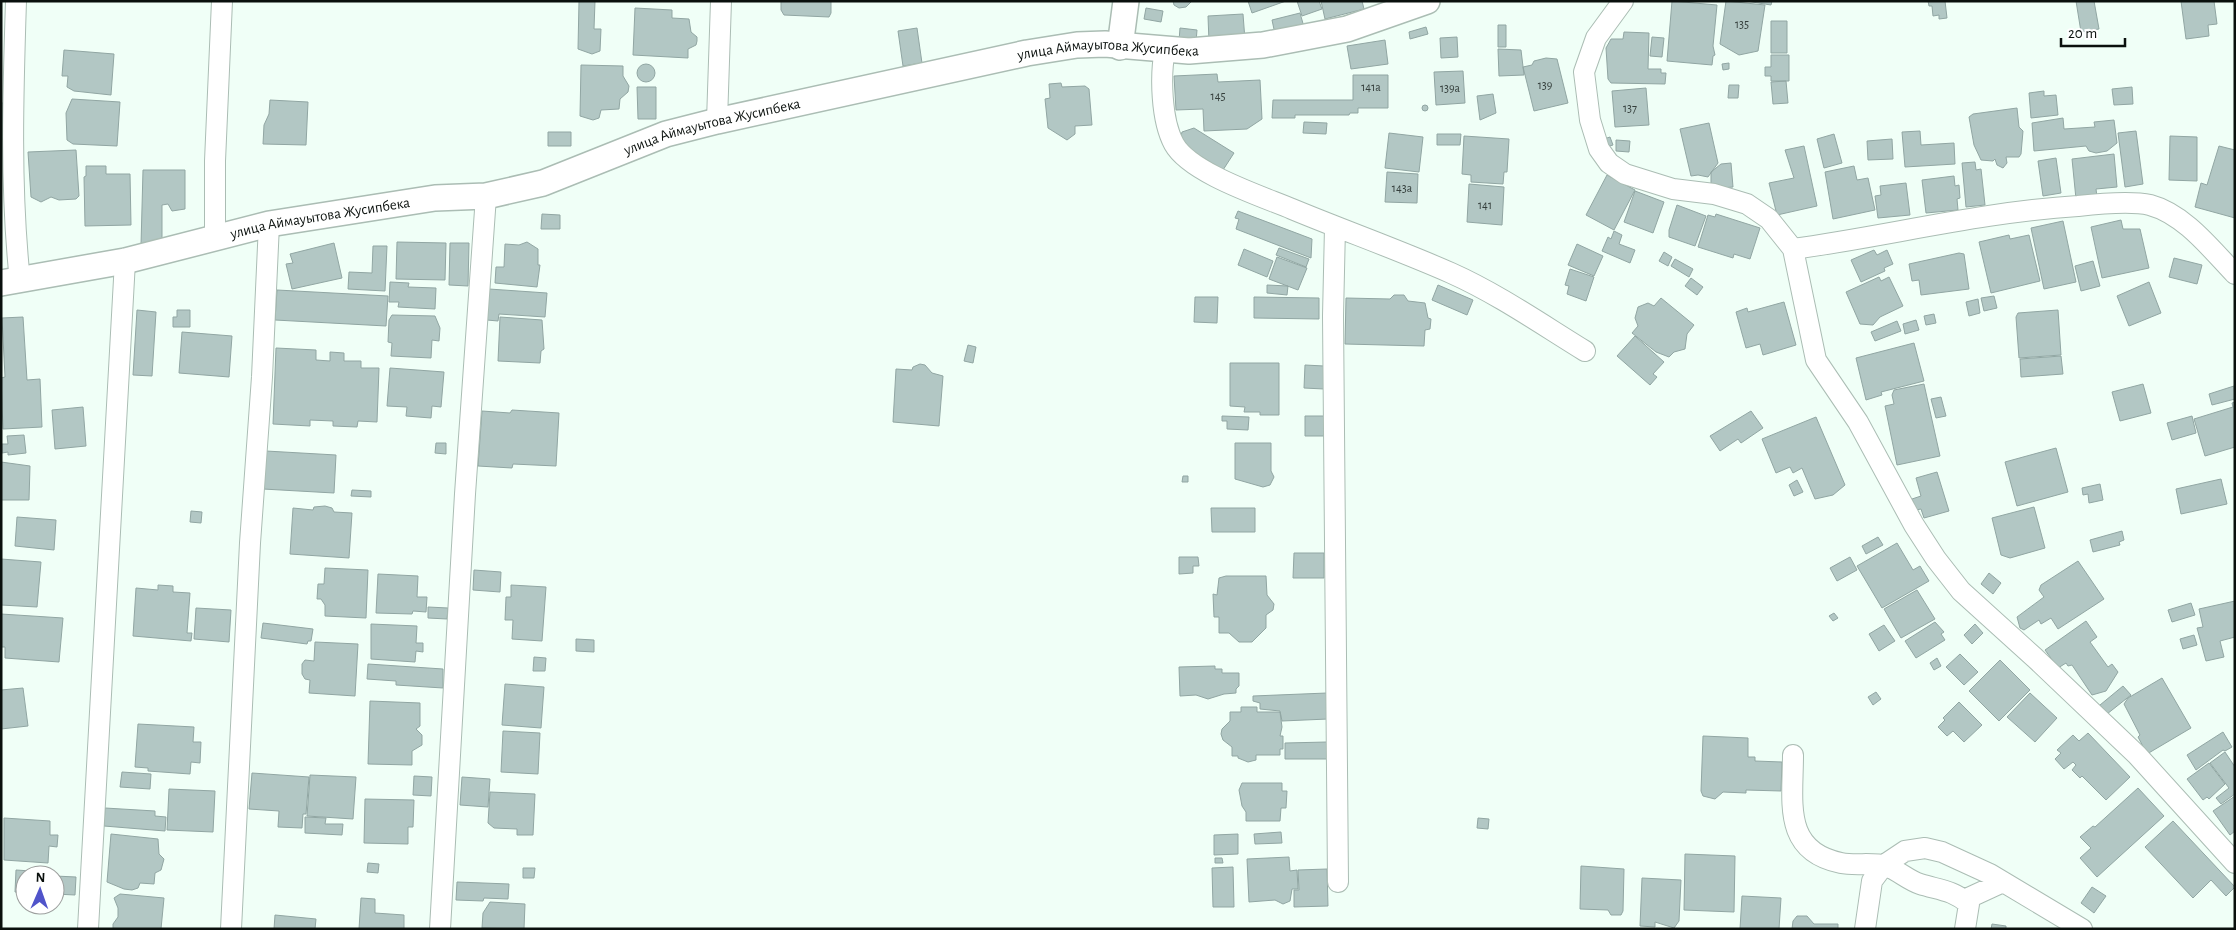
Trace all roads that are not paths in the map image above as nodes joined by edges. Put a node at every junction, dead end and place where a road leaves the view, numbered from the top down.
1 (16, 1) edge
2 (222, 1) edge
3 (721, 1) edge
4 (1126, 1) edge
5 (1427, 1) edge
6 (1623, 1) edge
7 (1120, 47) junction
8 (1166, 50) junction
9 (717, 121) junction
10 (486, 196) junction
11 (269, 224) junction
12 (1335, 227) junction
13 (215, 238) junction
14 (1793, 249) junction
15 (125, 261) junction
16 (2235, 274) edge
17 (11, 282) edge
18 (1585, 351) dead end
19 (1793, 755) dead end
20 (2235, 863) edge
21 (1884, 866) junction
22 (1338, 882) dead end
23 (2003, 882) junction
24 (1964, 900) junction
25 (88, 929) edge
26 (231, 929) edge
27 (440, 929) edge
28 (1865, 929) edge
29 (1965, 929) edge
30 (2082, 929) edge

1 - 17 street
2 - 13 street
3 - 9 street
4 - 7 street
5 - 8 street, улица Аймауытова Жусипбека
6 - 14 street
7 - 8 street, улица Аймауытова Жусипбека
7 - 9 street, улица Аймауытова Жусипбека
8 - 12 street
9 - 10 street, улица Аймауытова Жусипбека
10 - 11 street, улица Аймауытова Жусипбека
10 - 27 street
11 - 13 street, улица Аймауытова Жусипбека
11 - 26 street
12 - 18 street
12 - 22 street
13 - 15 street, улица Аймауытова Жусипбека
14 - 16 street
14 - 20 street
15 - 17 street, улица Аймауытова Жусипбека
15 - 25 street
19 - 21 street
21 - 23 street
21 - 24 street
21 - 28 street
23 - 24 street
23 - 30 street
24 - 29 street

